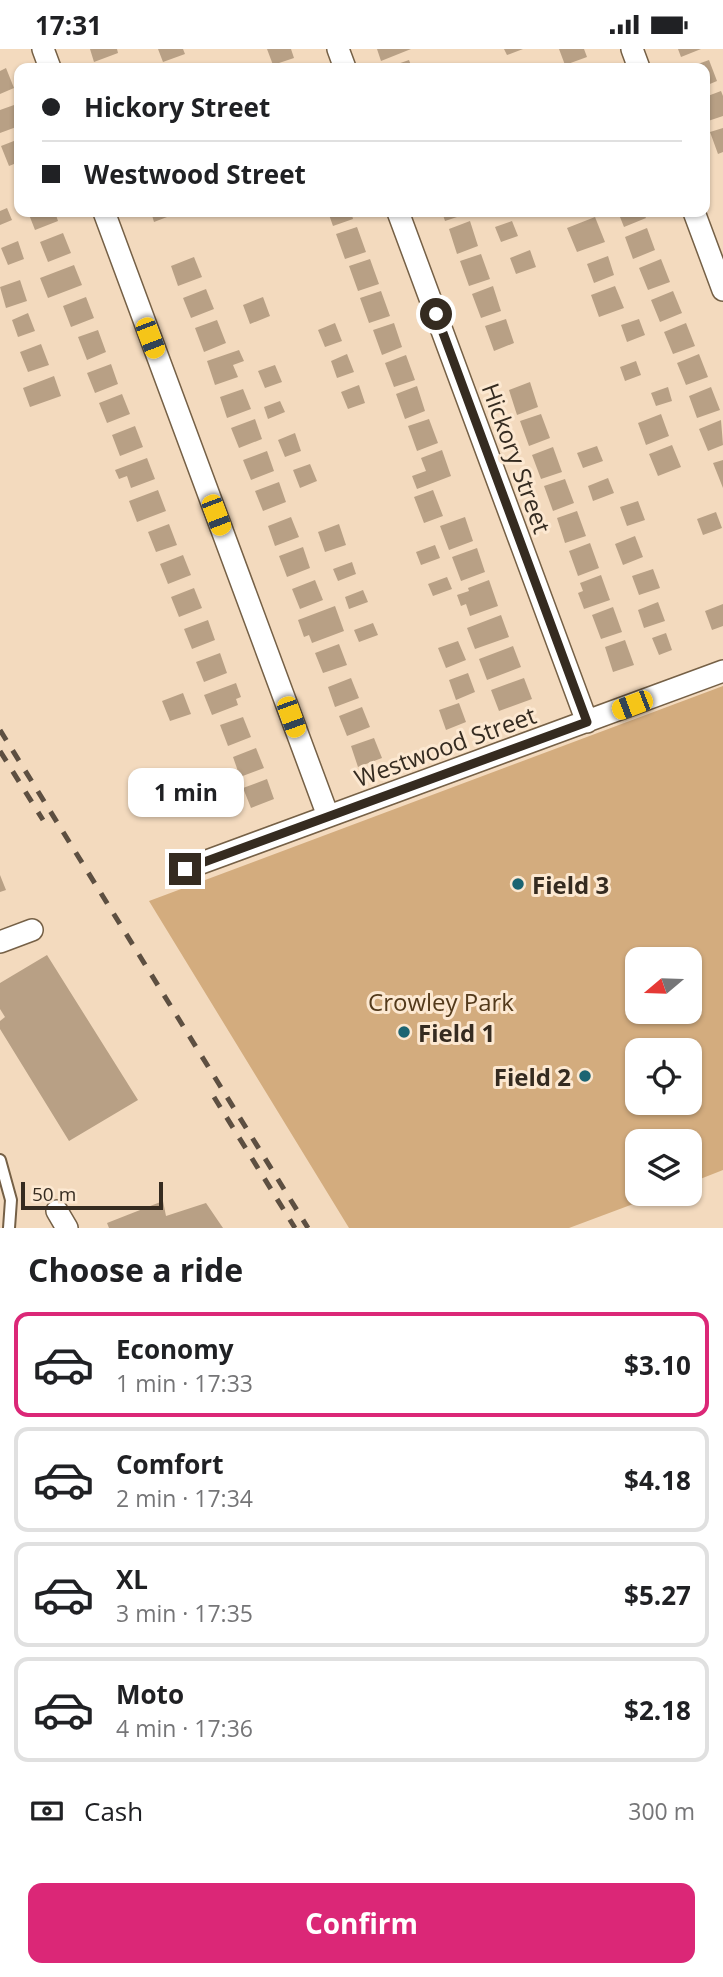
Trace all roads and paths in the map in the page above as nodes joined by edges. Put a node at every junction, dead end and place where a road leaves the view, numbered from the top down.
1 (106, 217) edge
2 (400, 217) edge
3 (696, 217) edge
4 (723, 290) edge
5 (723, 671) edge
6 (587, 722) junction
7 (328, 816) junction
8 (185, 869) dead end
9 (32, 930) dead end
10 (0, 942) edge
11 (0, 1160) edge
12 (9, 1228) edge

1 - 7 street
2 - 6 street, Hickory Street
3 - 4 street
5 - 6 street, Westwood Street
6 - 7 street, Westwood Street
7 - 8 street, Westwood Street
9 - 10 street
11 - 12 lane

